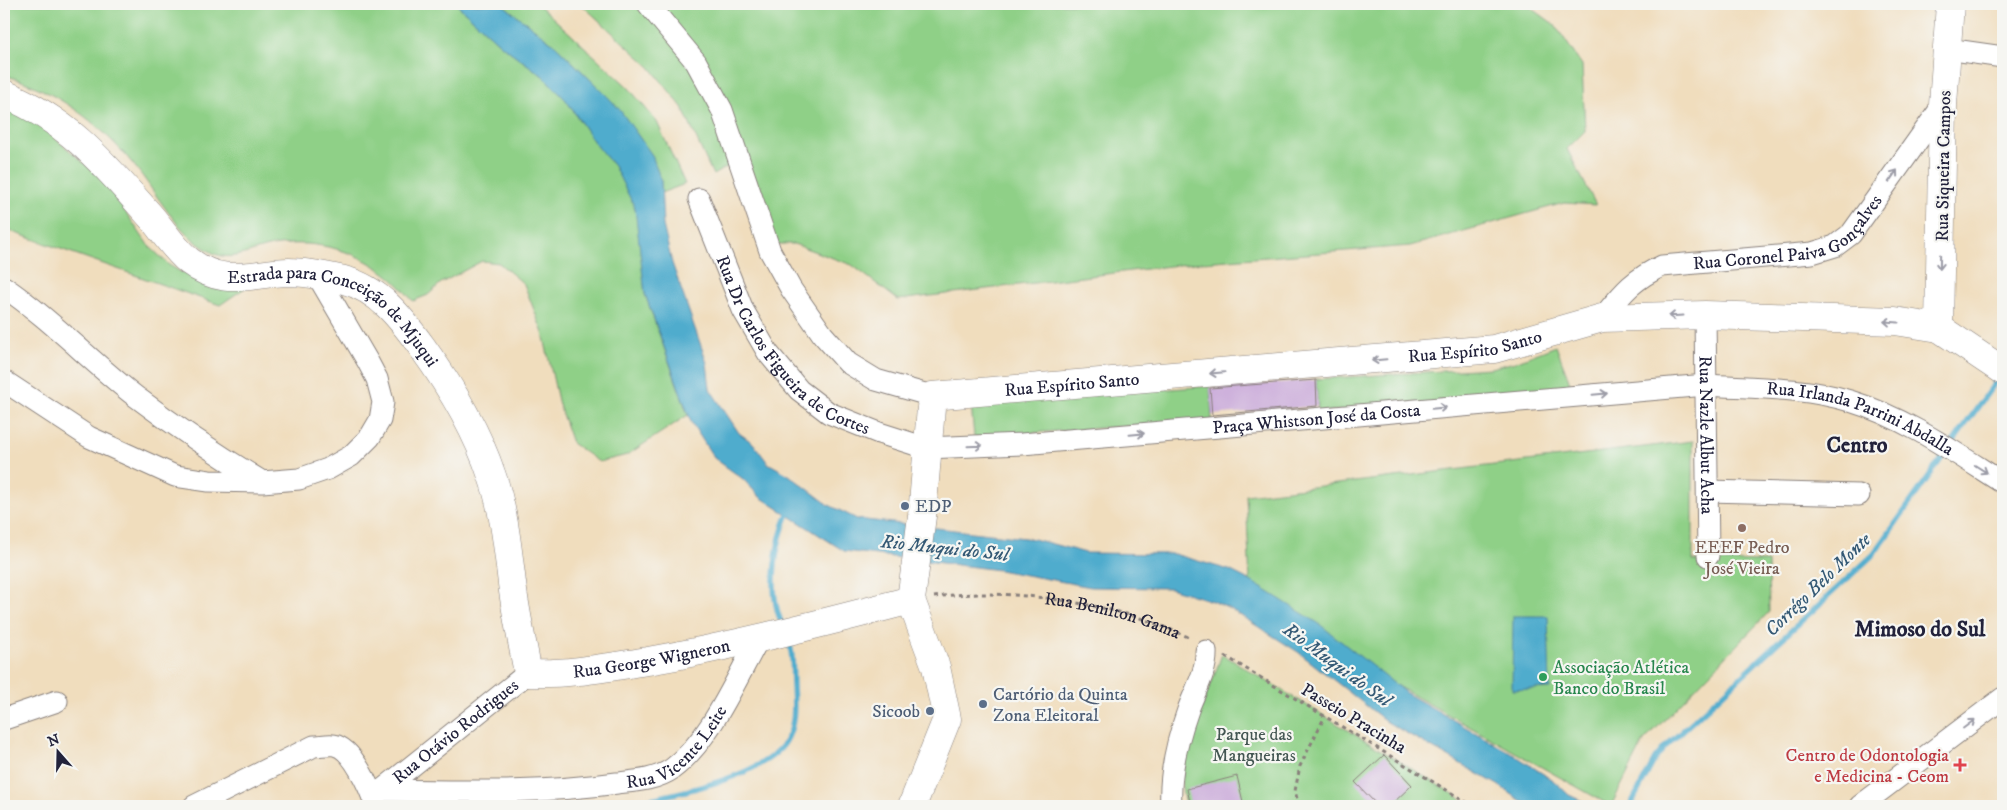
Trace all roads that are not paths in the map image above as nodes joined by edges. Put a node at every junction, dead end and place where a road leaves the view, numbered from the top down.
1 (648, 4) edge
2 (1950, 4) edge
3 (1947, 49) junction
4 (2003, 57) edge
5 (4, 94) edge
6 (1943, 104) junction
7 (699, 199) dead end
8 (316, 273) junction
9 (4, 287) edge
10 (1705, 315) junction
11 (1602, 318) junction
12 (1940, 328) junction
13 (2003, 371) edge
14 (4, 381) edge
15 (1706, 385) junction
16 (932, 396) junction
17 (926, 448) junction
18 (262, 482) junction
19 (2003, 484) edge
20 (1708, 491) junction
21 (1859, 495) dead end
22 (1708, 556) dead end
23 (911, 600) junction
24 (776, 635) junction
25 (1214, 652) road end
26 (528, 673) junction
27 (2003, 698) edge
28 (57, 701) dead end
29 (4, 719) edge
30 (377, 797) edge
31 (194, 806) edge
32 (912, 806) edge
33 (1171, 806) edge
34 (1860, 806) edge

1 - 16 street
2 - 3 main road, Rua Siqueira Campos
3 - 4 street
3 - 6 main road, Rua Siqueira Campos
5 - 8 main road, Estrada para Conceição de Mjuqui
11 -> 6 street, Rua Coronel Paiva Gonçalves
6 -> 12 main road, Rua Siqueira Campos
7 - 17 street, Rua Dr Carlos Figueira de Cortes
8 - 18 street
8 - 26 main road, Estrada para Conceição de Mjuqui
9 - 18 street
10 -> 11 main road, Rua Espírito Santo
12 -> 10 main road, Rua Espírito Santo
10 - 15 street, Rua Nazle Albut Acha
11 -> 16 main road, Rua Espírito Santo
12 - 13 main road, Rua Espírito Santo
14 - 18 street
17 -> 15 street, Praça Whistson José da Costa
15 -> 19 street, Rua Irlanda Parrini Abdalla
15 - 20 street, Rua Nazle Albut Acha
16 - 17 main road
17 - 23 main road
20 - 21 street
20 - 22 street, Rua Nazle Albut Acha
23 - 24 main road, Rua George Wigneron
23 - 32 main road
24 - 26 main road, Rua George Wigneron
24 - 30 street, Rua Vicente Leite
25 - 33 street
26 - 30 street, Rua Otávio Rodrigues
34 -> 27 street
28 - 29 street
30 - 31 street

